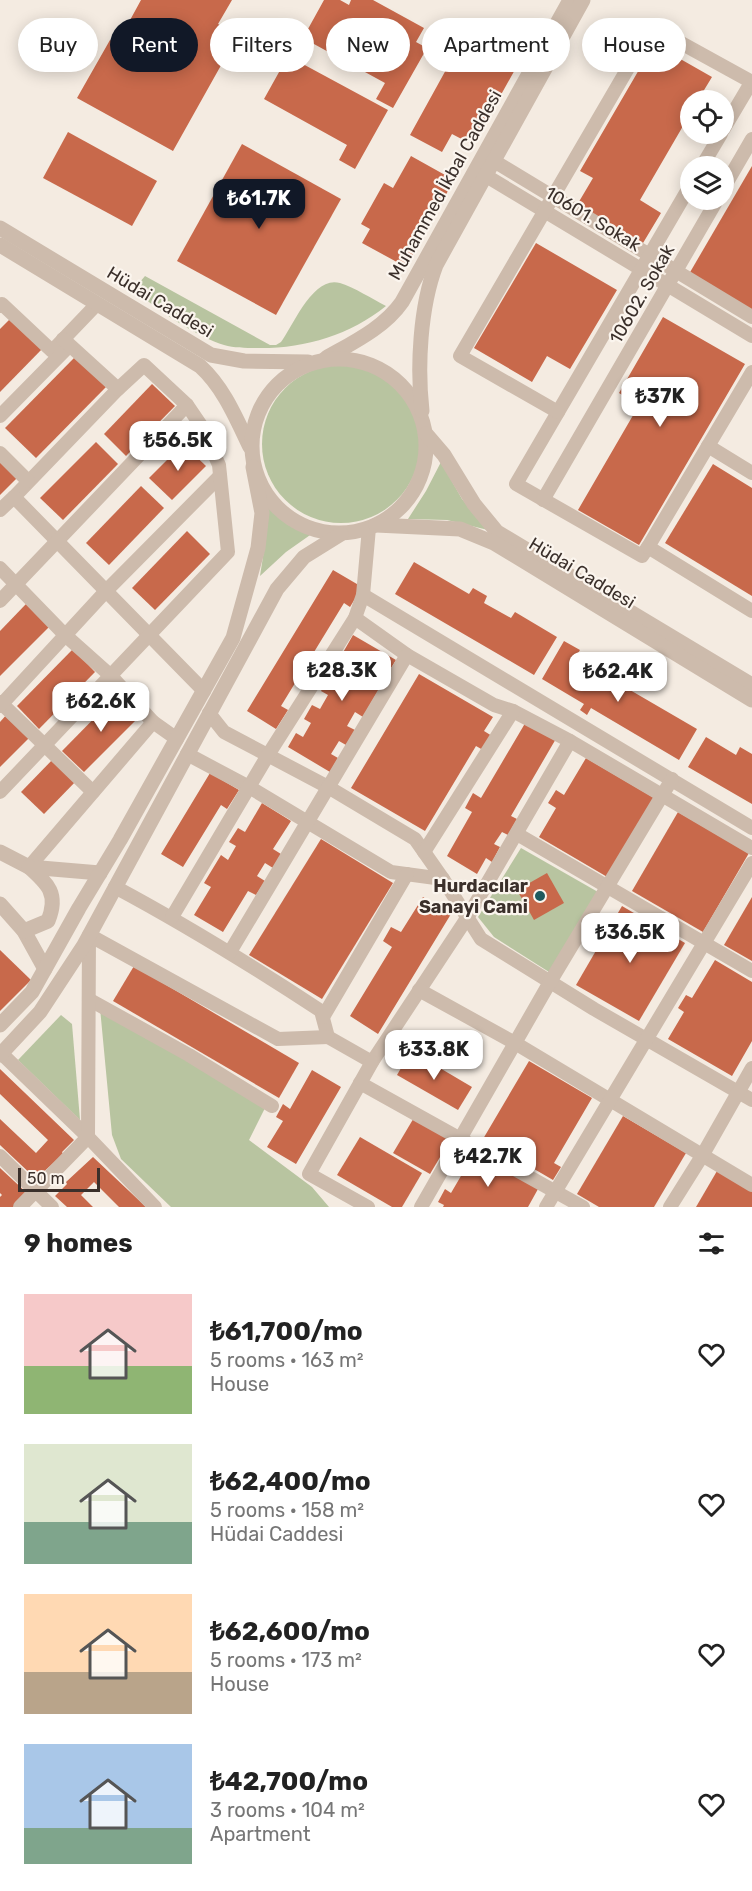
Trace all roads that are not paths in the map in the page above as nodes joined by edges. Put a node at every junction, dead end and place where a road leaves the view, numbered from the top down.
1 (570, 0) edge
2 (583, 0) edge
3 (752, 81) edge
4 (734, 112) edge
5 (752, 139) edge
6 (489, 158) junction
7 (734, 170) edge
8 (481, 172) junction
9 (553, 197) junction
10 (680, 203) edge
11 (711, 210) edge
12 (545, 211) junction
13 (0, 228) edge
14 (0, 245) edge
15 (650, 255) junction
16 (641, 270) junction
17 (676, 271) junction
18 (667, 285) junction
19 (97, 304) junction
20 (0, 306) edge
21 (752, 317) edge
22 (752, 336) edge
23 (66, 342) junction
24 (318, 361) junction
25 (752, 372) edge
26 (118, 389) junction
27 (187, 405) junction
28 (558, 412) junction
29 (0, 416) edge
30 (424, 427) junction
31 (708, 446) junction
32 (251, 449) junction
33 (0, 453) edge
34 (254, 467) junction
35 (752, 473) edge
36 (220, 476) junction
37 (28, 482) junction
38 (14, 497) junction
39 (543, 500) junction
40 (0, 510) edge
41 (373, 527) junction
42 (341, 534) junction
43 (57, 541) junction
44 (648, 547) junction
45 (0, 568) edge
46 (17, 583) junction
47 (106, 591) junction
48 (363, 596) junction
49 (0, 601) edge
50 (752, 611) edge
51 (355, 618) junction
52 (65, 635) junction
53 (150, 636) junction
54 (407, 655) junction
55 (111, 676) junction
56 (752, 685) edge
57 (204, 691) junction
58 (752, 700) edge
59 (1, 704) edge
60 (513, 711) junction
61 (209, 713) junction
62 (153, 722) junction
63 (177, 739) junction
64 (570, 741) junction
65 (45, 746) junction
66 (187, 754) junction
67 (268, 755) junction
68 (672, 779) junction
69 (249, 787) junction
70 (328, 787) junction
71 (0, 792) edge
72 (93, 792) junction
73 (662, 795) junction
74 (309, 823) junction
75 (752, 828) edge
76 (517, 834) junction
77 (752, 848) edge
78 (0, 852) edge
79 (424, 852) junction
80 (752, 863) edge
81 (29, 867) junction
82 (100, 873) junction
83 (407, 874) junction
84 (443, 879) junction
85 (607, 886) junction
86 (115, 887) junction
87 (2, 912) edge
88 (172, 917) junction
89 (467, 918) junction
90 (24, 931) junction
91 (89, 934) junction
92 (704, 944) junction
93 (230, 952) junction
94 (45, 969) junction
95 (752, 971) edge
96 (550, 982) junction
97 (419, 990) junction
98 (90, 1000) junction
99 (322, 1017) junction
100 (0, 1025) edge
101 (328, 1037) junction
102 (648, 1040) junction
103 (515, 1043) junction
104 (1, 1054) edge
105 (372, 1062) junction
106 (752, 1068) edge
107 (360, 1083) junction
108 (738, 1091) junction
109 (609, 1100) junction
110 (752, 1100) edge
111 (272, 1106) dead end
112 (88, 1137) junction
113 (460, 1138) junction
114 (0, 1156) edge
115 (702, 1156) junction
116 (752, 1185) edge
117 (35, 1191) junction
118 (555, 1191) junction
119 (20, 1207) edge
120 (52, 1207) edge
121 (155, 1207) edge
122 (368, 1207) edge
123 (421, 1207) edge
124 (546, 1207) edge
125 (583, 1207) edge
126 (670, 1207) edge

1 - 6 street, Muhammed İkbal Caddesi
2 - 6 street, Muhammed İkbal Caddesi
3 - 4 street
3 - 9 street
5 - 7 street
6 - 8 street, Muhammed İkbal Caddesi
6 - 9 street, 10601. Sokak
8 - 12 street, 10601. Sokak
8 - 24 street, Muhammed İkbal Caddesi
8 - 30 street, Muhammed İkbal Caddesi
9 - 12 street
9 - 15 street, 10601. Sokak
10 - 15 street, 10602. Sokak
11 - 17 street, 10602. Sokak
12 - 16 street, 10601. Sokak
12 - 28 street
13 - 24 street, Hüdai Caddesi
14 - 19 street, Hüdai Caddesi
15 - 16 street, 10602. Sokak
15 - 17 street, 10601. Sokak
16 - 18 street, 10601. Sokak
16 - 28 street, 10602. Sokak
17 - 18 street, 10602. Sokak
17 - 21 street, 10601. Sokak
18 - 22 street, 10601. Sokak
18 - 39 street, 10602. Sokak
19 - 23 street
19 - 32 street, Hüdai Caddesi
20 - 23 street
23 - 26 street
23 - 29 street
24 - 30 street
24 - 32 street
25 - 31 street
26 - 27 street
26 - 37 street
27 - 36 street
27 - 43 street
28 - 39 street, 10602. Sokak
30 - 41 street
30 - 56 street, Hüdai Caddesi
31 - 35 street
31 - 44 street
32 - 34 street
33 - 37 street
34 - 42 street
34 - 57 street
36 - 47 street
36 - 53 street
37 - 38 street
38 - 40 street
38 - 43 street
39 - 44 street
41 - 42 street
41 - 48 street
41 - 58 street, Hüdai Caddesi
42 - 61 street
43 - 46 street
43 - 47 street
44 - 50 street
45 - 46 street
46 - 49 street
46 - 52 street
47 - 52 street
47 - 53 street
48 - 51 street
48 - 68 street
51 - 54 street
51 - 67 street
52 - 55 street
52 - 59 street
53 - 55 street
53 - 57 street
54 - 60 street
54 - 70 street
55 - 62 street
55 - 65 street
57 - 63 street
59 - 65 street
60 - 64 street
60 - 79 street
61 - 66 street
61 - 67 street
62 - 63 street
62 - 72 street
63 - 82 street
64 - 73 street
64 - 76 street
65 - 71 street
65 - 72 street
66 - 69 street
66 - 86 street
67 - 69 street
67 - 70 street
68 - 73 street
68 - 75 street
69 - 74 street
69 - 88 street
70 - 74 street
70 - 79 street
72 - 81 street
73 - 77 street
73 - 85 street
74 - 83 street
74 - 93 street
76 - 85 street
76 - 89 street
78 - 81 street
79 - 84 street
80 - 92 street
81 - 82 street
81 - 90 street
82 - 94 street
83 - 84 street
83 - 99 street
84 - 89 street
85 - 92 street
85 - 96 street
86 - 88 street
86 - 91 street
87 - 90 street
88 - 93 street
89 - 96 street
89 - 97 street
90 - 94 street
91 - 98 street
91 - 101 street
91 - 104 street
92 - 95 street
92 - 102 street
93 - 99 street
94 - 100 street
96 - 102 street
96 - 103 street
97 - 103 street
97 - 105 street
98 - 111 street
98 - 112 street
99 - 101 street
101 - 105 street
102 - 108 street
102 - 109 street
103 - 109 street
103 - 113 street
104 - 112 street
105 - 107 street
106 - 108 street
107 - 113 street
107 - 122 street
108 - 110 street
108 - 115 street
109 - 115 street
109 - 118 street
112 - 117 street
112 - 121 street
113 - 118 street
113 - 123 street
114 - 117 street
115 - 116 street
115 - 126 street
117 - 119 street
117 - 120 street
118 - 124 street
118 - 125 street

